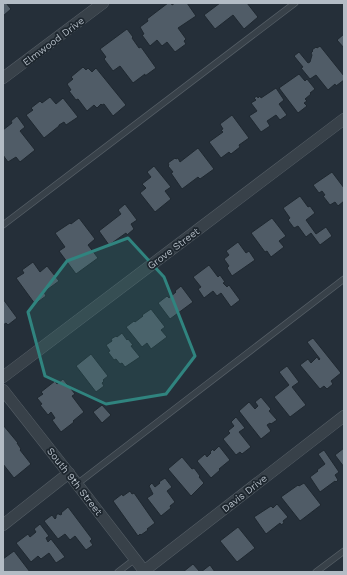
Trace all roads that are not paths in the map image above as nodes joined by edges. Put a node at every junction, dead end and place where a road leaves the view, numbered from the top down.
1 (103, 3) edge
2 (295, 3) edge
3 (3, 78) edge
4 (344, 119) edge
5 (3, 225) edge
6 (344, 279) edge
7 (3, 377) edge
8 (3, 390) edge
9 (344, 416) edge
10 (70, 473) junction
11 (78, 484) junction
12 (3, 525) edge
13 (344, 551) edge
14 (135, 559) junction
15 (145, 571) edge
16 (118, 572) edge
17 (316, 572) edge

1 - 3 street, Elmwood Drive
2 - 5 lane
4 - 7 street, Grove Street
6 - 11 lane
8 - 10 street, South 9th Street
9 - 15 street, Davis Drive
10 - 11 street, South 9th Street
10 - 12 street
11 - 14 street, South 9th Street
13 - 17 lane
14 - 15 street, South 9th Street
14 - 16 lane

